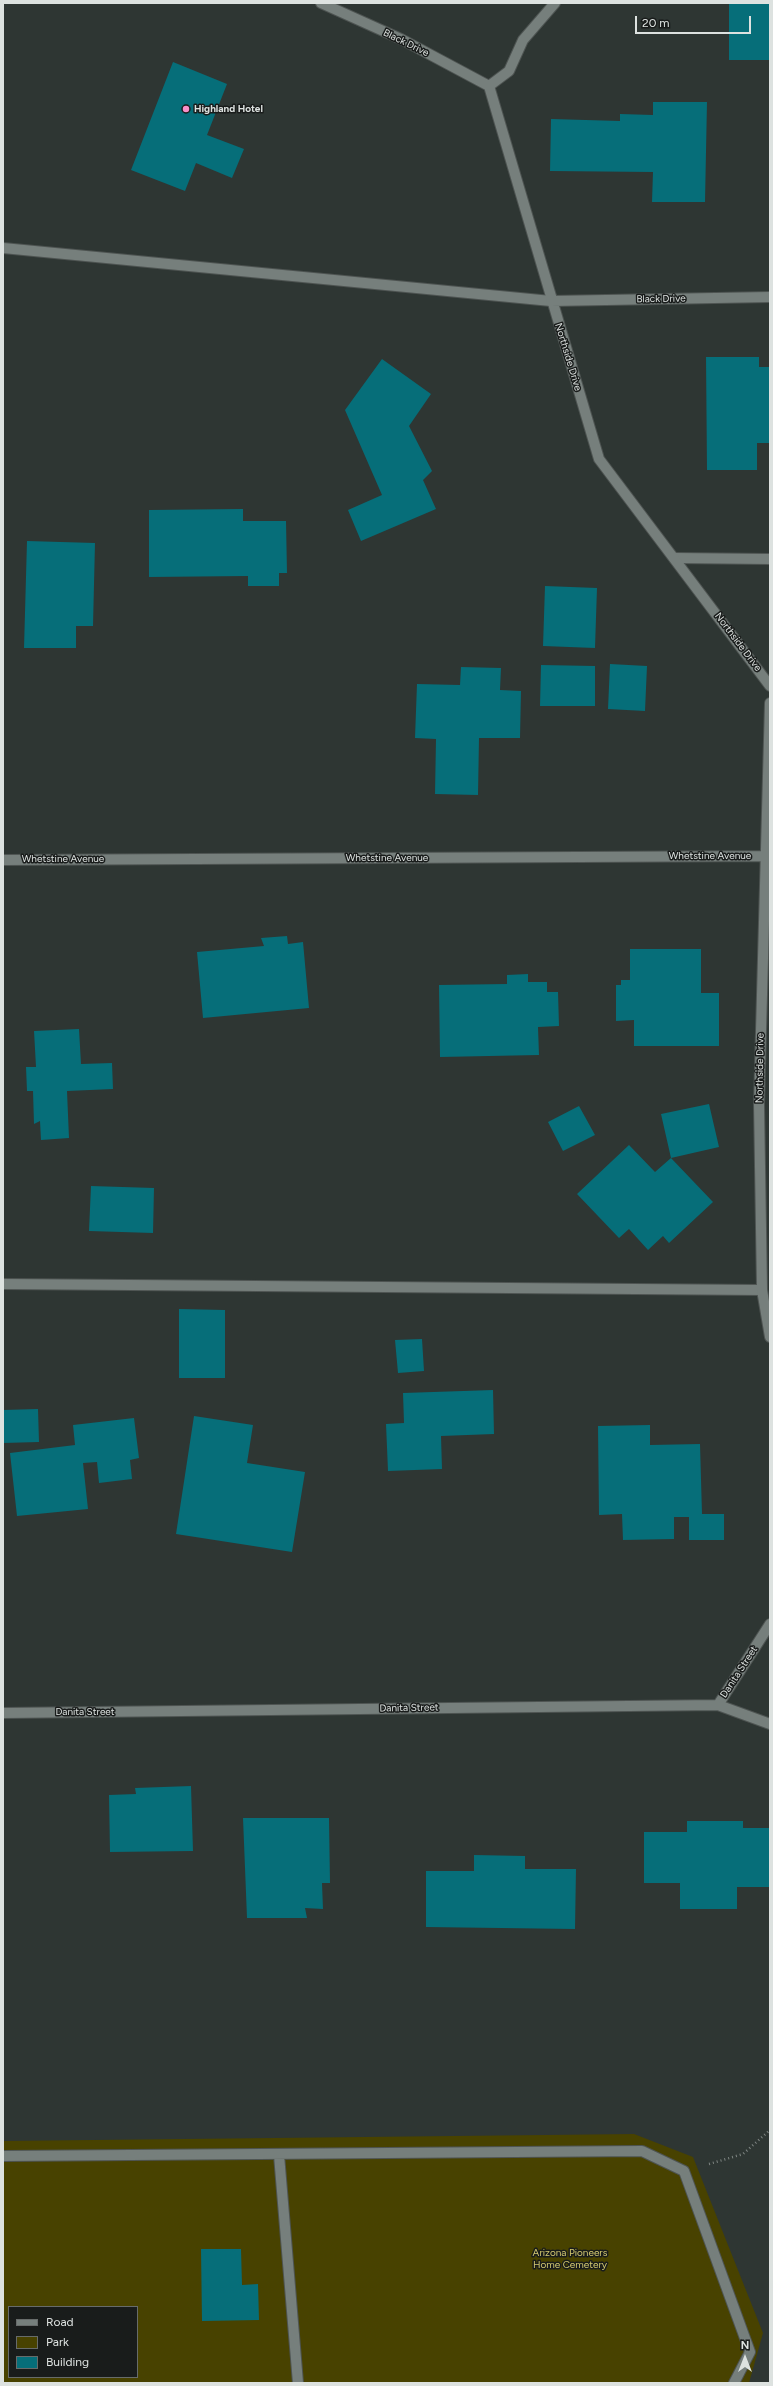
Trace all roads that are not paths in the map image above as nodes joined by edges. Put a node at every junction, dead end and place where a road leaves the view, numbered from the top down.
1 (321, 3) edge
2 (554, 3) edge
3 (489, 86) junction
4 (3, 248) edge
5 (770, 297) edge
6 (551, 301) junction
7 (674, 558) junction
8 (770, 559) edge
9 (770, 686) edge
10 (770, 703) edge
11 (768, 856) edge
12 (3, 860) edge
13 (3, 1284) edge
14 (762, 1290) junction
15 (770, 1337) edge
16 (770, 1624) edge
17 (718, 1705) junction
18 (3, 1713) edge
19 (770, 1724) edge
20 (278, 2155) junction
21 (3, 2156) edge
22 (298, 2383) edge
23 (734, 2383) edge

1 - 3 street, Black Drive
2 - 3 street
3 - 6 street, Northside Drive
4 - 6 street, Black Drive
5 - 6 street, Black Drive
6 - 7 street, Northside Drive
7 - 8 street
7 - 9 street, Northside Drive
10 - 11 street, Northside Drive
11 - 12 street, Whetstine Avenue
11 - 14 street, Northside Drive
13 - 14 street
14 - 15 street, Northside Drive
16 - 17 street, Danita Street
17 - 18 street, Danita Street
17 - 19 street
20 - 21 street
20 - 22 street
20 - 23 street

